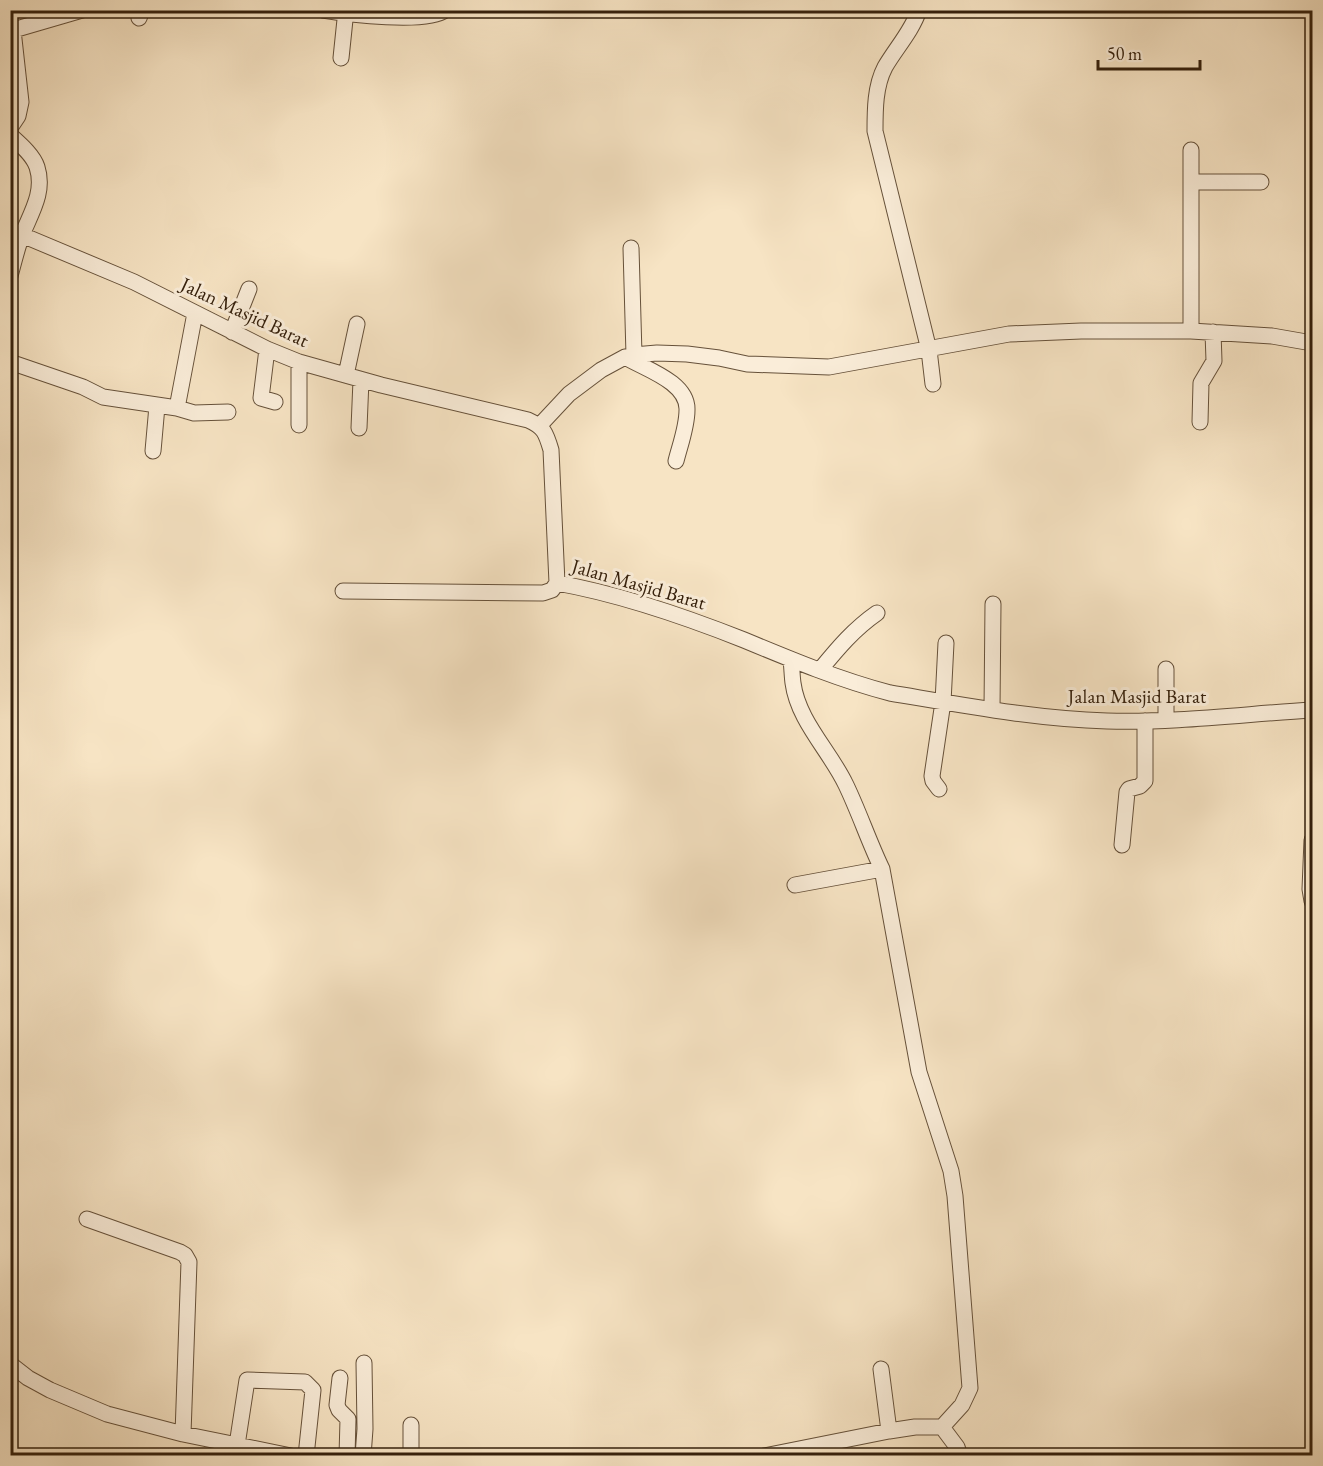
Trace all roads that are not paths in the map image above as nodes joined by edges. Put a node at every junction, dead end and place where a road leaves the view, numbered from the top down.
1 (82, 10) edge
2 (323, 10) edge
3 (445, 10) edge
4 (919, 10) edge
5 (346, 12) edge
6 (12, 30) edge
7 (341, 58) dead end
8 (10, 128) edge
9 (10, 135) edge
10 (1191, 150) dead end
11 (1191, 182) junction
12 (1261, 182) dead end
13 (16, 233) edge
14 (631, 248) dead end
15 (10, 276) edge
16 (249, 289) dead end
17 (195, 313) junction
18 (357, 324) dead end
19 (1191, 331) junction
20 (232, 332) junction
21 (1213, 332) junction
22 (1312, 343) edge
23 (267, 349) junction
24 (929, 350) junction
25 (629, 356) junction
26 (10, 362) edge
27 (299, 362) junction
28 (346, 375) junction
29 (362, 380) junction
30 (933, 384) dead end
31 (275, 402) dead end
32 (157, 406) junction
33 (177, 408) junction
34 (228, 412) dead end
35 (1200, 422) dead end
36 (540, 425) junction
37 (299, 426) dead end
38 (359, 428) dead end
39 (153, 451) dead end
40 (676, 461) dead end
41 (557, 583) junction
42 (343, 591) dead end
43 (993, 604) dead end
44 (877, 613) dead end
45 (946, 643) dead end
46 (791, 660) junction
47 (1166, 669) dead end
48 (820, 670) junction
49 (943, 702) junction
50 (992, 709) junction
51 (1312, 710) edge
52 (1166, 720) junction
53 (1146, 721) junction
54 (939, 789) dead end
55 (1312, 840) edge
56 (1122, 845) dead end
57 (882, 870) junction
58 (795, 885) dead end
59 (1312, 901) edge
60 (87, 1219) dead end
61 (364, 1363) dead end
62 (10, 1364) edge
63 (880, 1369) dead end
64 (340, 1378) dead end
65 (411, 1425) dead end
66 (889, 1431) junction
67 (183, 1434) junction
68 (952, 1441) edge
69 (237, 1445) junction
70 (291, 1455) edge
71 (306, 1455) edge
72 (347, 1455) edge
73 (363, 1455) edge
74 (411, 1455) edge
75 (764, 1455) edge

1 - 6 street
2 - 5 street
3 - 5 street
4 - 24 street
5 - 7 street
6 - 8 street
9 - 13 street
10 - 11 street
11 - 12 street
11 - 19 street
13 - 15 street
13 - 17 street, Jalan Masjid Barat
14 - 25 street
16 - 20 street
17 - 20 street, Jalan Masjid Barat
17 - 33 street
18 - 28 street
19 - 21 street
19 - 24 street
20 - 23 street, Jalan Masjid Barat
21 - 22 street
21 - 35 street
23 - 27 street, Jalan Masjid Barat
23 - 31 street
24 - 25 street
24 - 30 street
25 - 36 street
25 - 40 street
26 - 32 street
27 - 28 street, Jalan Masjid Barat
27 - 37 street
28 - 29 street, Jalan Masjid Barat
29 - 36 street, Jalan Masjid Barat
29 - 38 street
32 - 33 street
32 - 39 street
33 - 34 street
36 - 41 street, Jalan Masjid Barat
41 - 42 street
41 - 46 street, Jalan Masjid Barat
43 - 50 street
44 - 48 street
45 - 49 street
46 - 48 street, Jalan Masjid Barat
46 - 57 street
47 - 52 street
48 - 49 street, Jalan Masjid Barat
49 - 50 street, Jalan Masjid Barat
49 - 54 street
50 - 53 street, Jalan Masjid Barat
51 - 52 street, Jalan Masjid Barat
52 - 53 street, Jalan Masjid Barat
53 - 56 street
55 - 59 street
57 - 58 street
57 - 68 street
60 - 67 street
61 - 73 street
62 - 67 street
63 - 66 street
64 - 72 street
65 - 74 street
66 - 68 street
66 - 75 street
67 - 69 street
69 - 70 street
69 - 71 street

